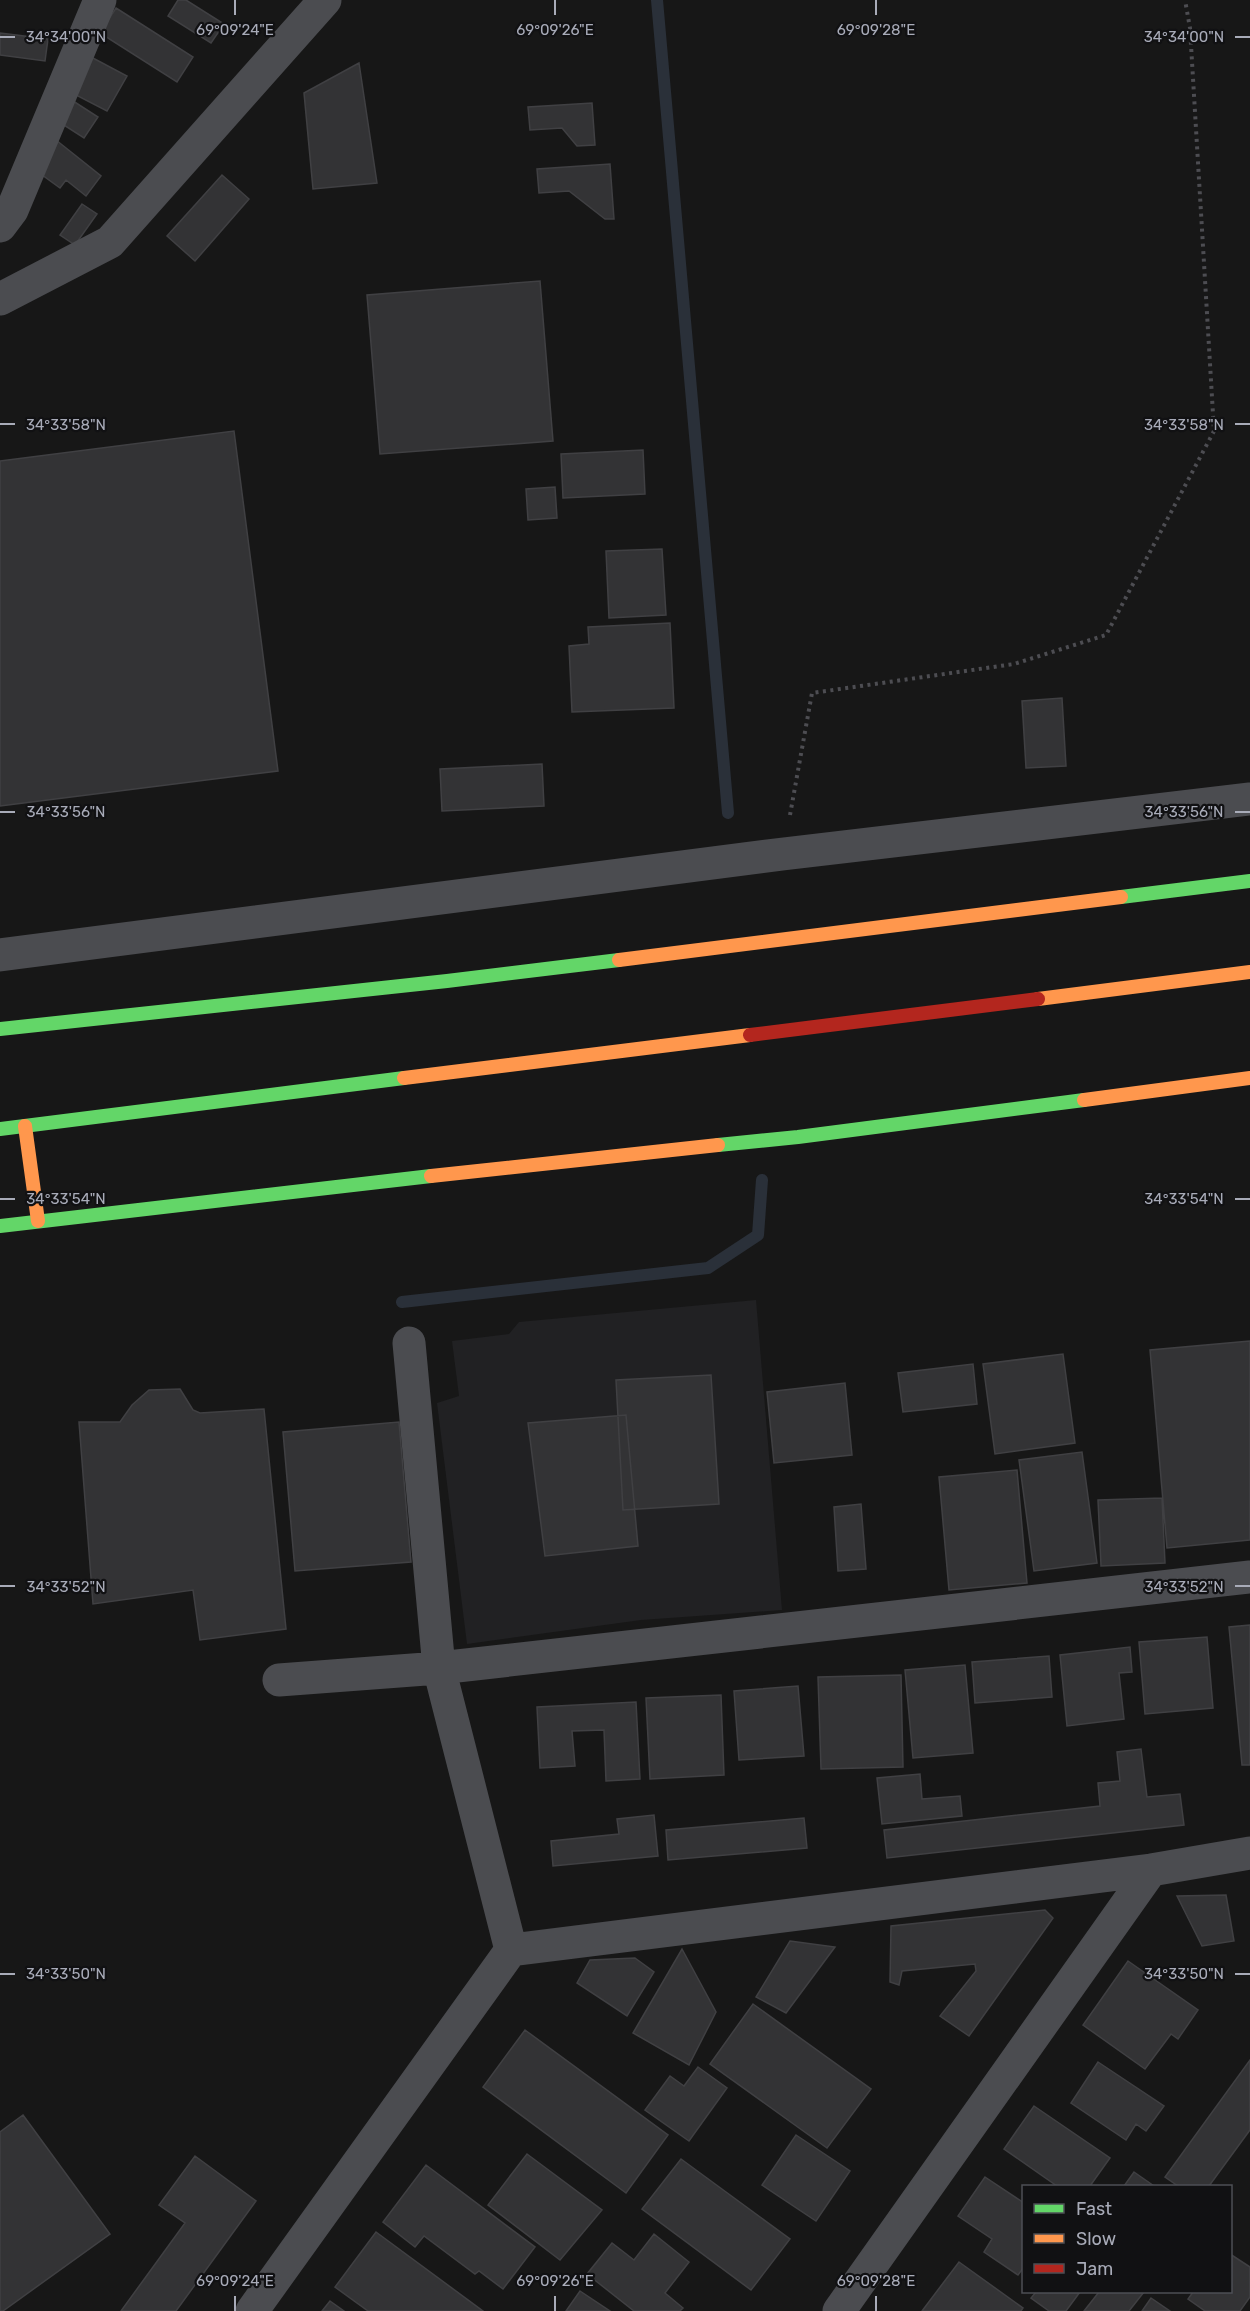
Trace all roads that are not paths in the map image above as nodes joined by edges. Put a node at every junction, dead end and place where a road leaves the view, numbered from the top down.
1 (100, 0) edge
2 (325, 0) edge
3 (4, 215) edge
4 (0, 299) edge
5 (1250, 799) edge
6 (1250, 881) edge
7 (0, 955) edge
8 (1250, 972) edge
9 (0, 1029) edge
10 (1250, 1078) edge
11 (25, 1126) junction
12 (0, 1129) edge
13 (38, 1221) junction
14 (0, 1226) edge
15 (409, 1343) dead end
16 (1250, 1577) edge
17 (439, 1668) junction
18 (279, 1680) dead end
19 (1250, 1853) edge
20 (1151, 1870) junction
21 (511, 1950) junction
22 (252, 2311) edge
23 (839, 2311) edge

1 - 3 street
2 - 4 street
5 - 7 street
6 - 9 main road
8 - 11 main road
10 - 13 main road
11 - 12 main road
11 - 13 main road
13 - 14 main road
15 - 17 street
16 - 17 street
17 - 18 street
17 - 21 street
19 - 20 street
20 - 21 street
20 - 23 street
21 - 22 street

